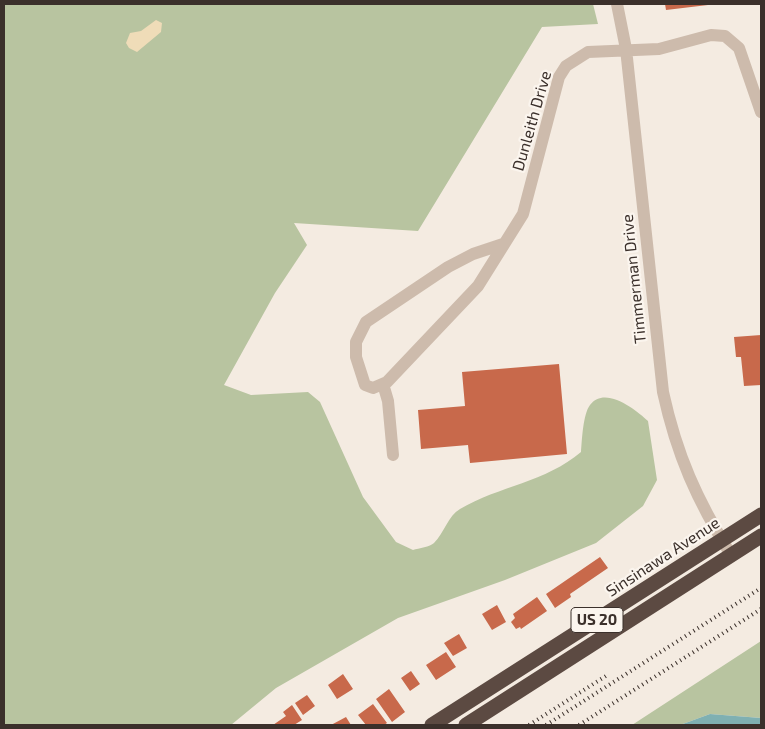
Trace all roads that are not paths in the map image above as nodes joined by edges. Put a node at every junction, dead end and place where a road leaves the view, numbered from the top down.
1 (617, 4) edge
2 (626, 49) junction
3 (761, 112) edge
4 (503, 244) junction
5 (383, 384) junction
6 (393, 455) dead end
7 (761, 515) edge
8 (761, 536) edge
9 (722, 540) junction
10 (731, 555) junction
11 (432, 725) edge
12 (466, 725) edge

1 - 2 street, Timmerman Drive
2 - 3 street, Dunleith Drive
2 - 4 street, Dunleith Drive
2 - 9 street, Timmerman Drive
4 - 5 street, Dunleith Drive
4 - 5 street
5 - 6 street
7 - 9 highway, Sinsinawa Avenue / US 20
8 - 10 highway, US 20
9 - 10 street, Timmerman Drive
9 - 11 highway, Sinsinawa Avenue / US 20
10 - 12 highway, US 20

